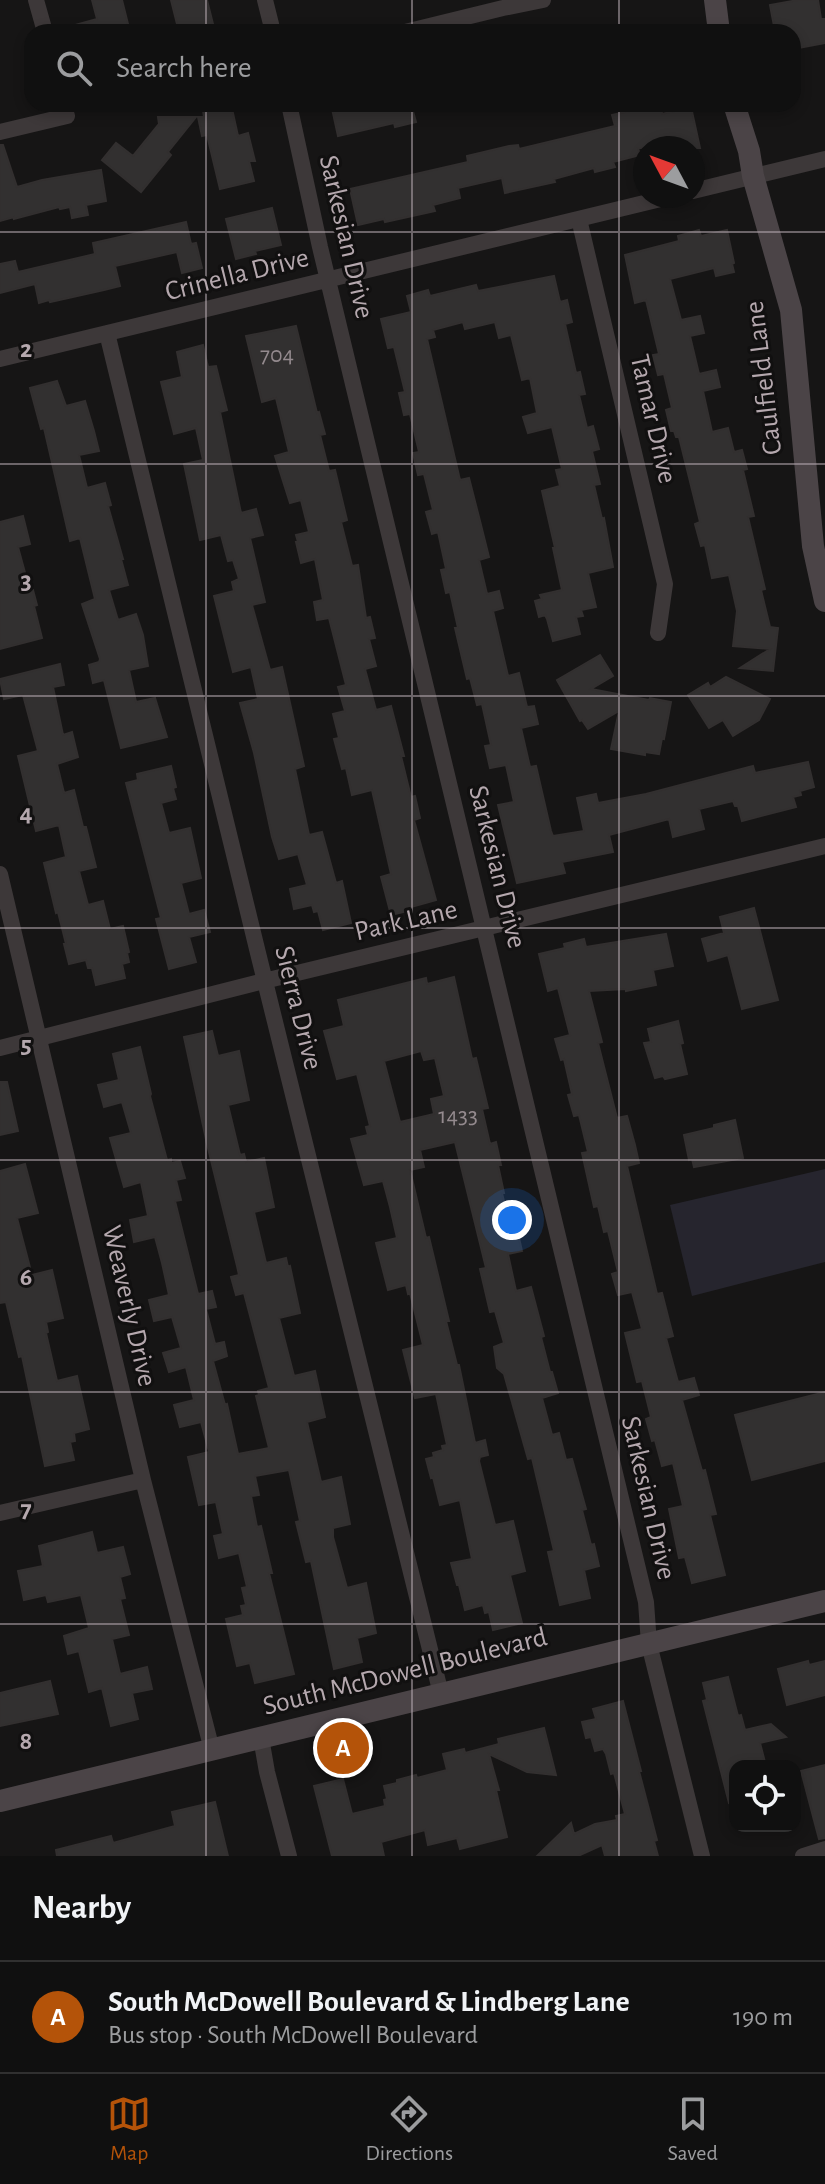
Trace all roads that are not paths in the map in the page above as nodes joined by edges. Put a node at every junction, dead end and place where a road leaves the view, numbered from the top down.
1 (36, 0) edge
2 (265, 0) edge
3 (543, 0) edge
4 (715, 0) edge
5 (501, 4) edge
6 (43, 24) edge
7 (271, 24) edge
8 (432, 24) edge
9 (718, 24) edge
10 (59, 112) edge
11 (291, 112) edge
12 (737, 112) edge
13 (0, 132) edge
14 (825, 159) edge
15 (753, 176) junction
16 (705, 188) edge
17 (633, 206) edge
18 (579, 219) junction
19 (328, 279) junction
20 (107, 333) junction
21 (0, 359) edge
22 (825, 601) edge
23 (658, 633) dead end
24 (825, 846) edge
25 (0, 874) edge
26 (485, 929) junction
27 (264, 981) junction
28 (39, 1038) junction
29 (0, 1048) edge
30 (143, 1480) junction
31 (0, 1513) edge
32 (825, 1601) edge
33 (649, 1644) junction
34 (441, 1694) junction
35 (261, 1738) junction
36 (212, 1750) junction
37 (0, 1801) edge
38 (825, 1849) edge
39 (289, 1856) edge
40 (702, 1856) edge
41 (803, 1856) edge

1 - 6 street
2 - 7 street
3 - 5 street
4 - 9 main road
5 - 8 street
10 - 13 street
11 - 19 street, Sarkesian Drive
12 - 15 main road, Caulfield Lane
14 - 15 street
15 - 16 street
15 - 22 main road, Caulfield Lane
17 - 18 street, Crinella Drive
18 - 19 street, Crinella Drive
18 - 23 street, Tamar Drive
19 - 20 street, Crinella Drive
19 - 26 street, Sarkesian Drive
20 - 21 street, Crinella Drive
20 - 27 street, Sierra Drive
24 - 26 street, Park Lane
25 - 28 street, Weaverly Drive
26 - 27 street, Park Lane
26 - 33 street, Sarkesian Drive
27 - 28 street, Park Lane
27 - 34 street, Sierra Drive
28 - 29 street, Park Lane
28 - 30 street, Weaverly Drive
30 - 31 street
30 - 36 street, Weaverly Drive
32 - 33 main road, South McDowell Boulevard
33 - 34 main road, South McDowell Boulevard
33 - 40 street, Sarkesian Drive
34 - 35 main road, South McDowell Boulevard
35 - 36 main road, South McDowell Boulevard
35 - 39 street
36 - 37 main road, South McDowell Boulevard
38 - 41 street

